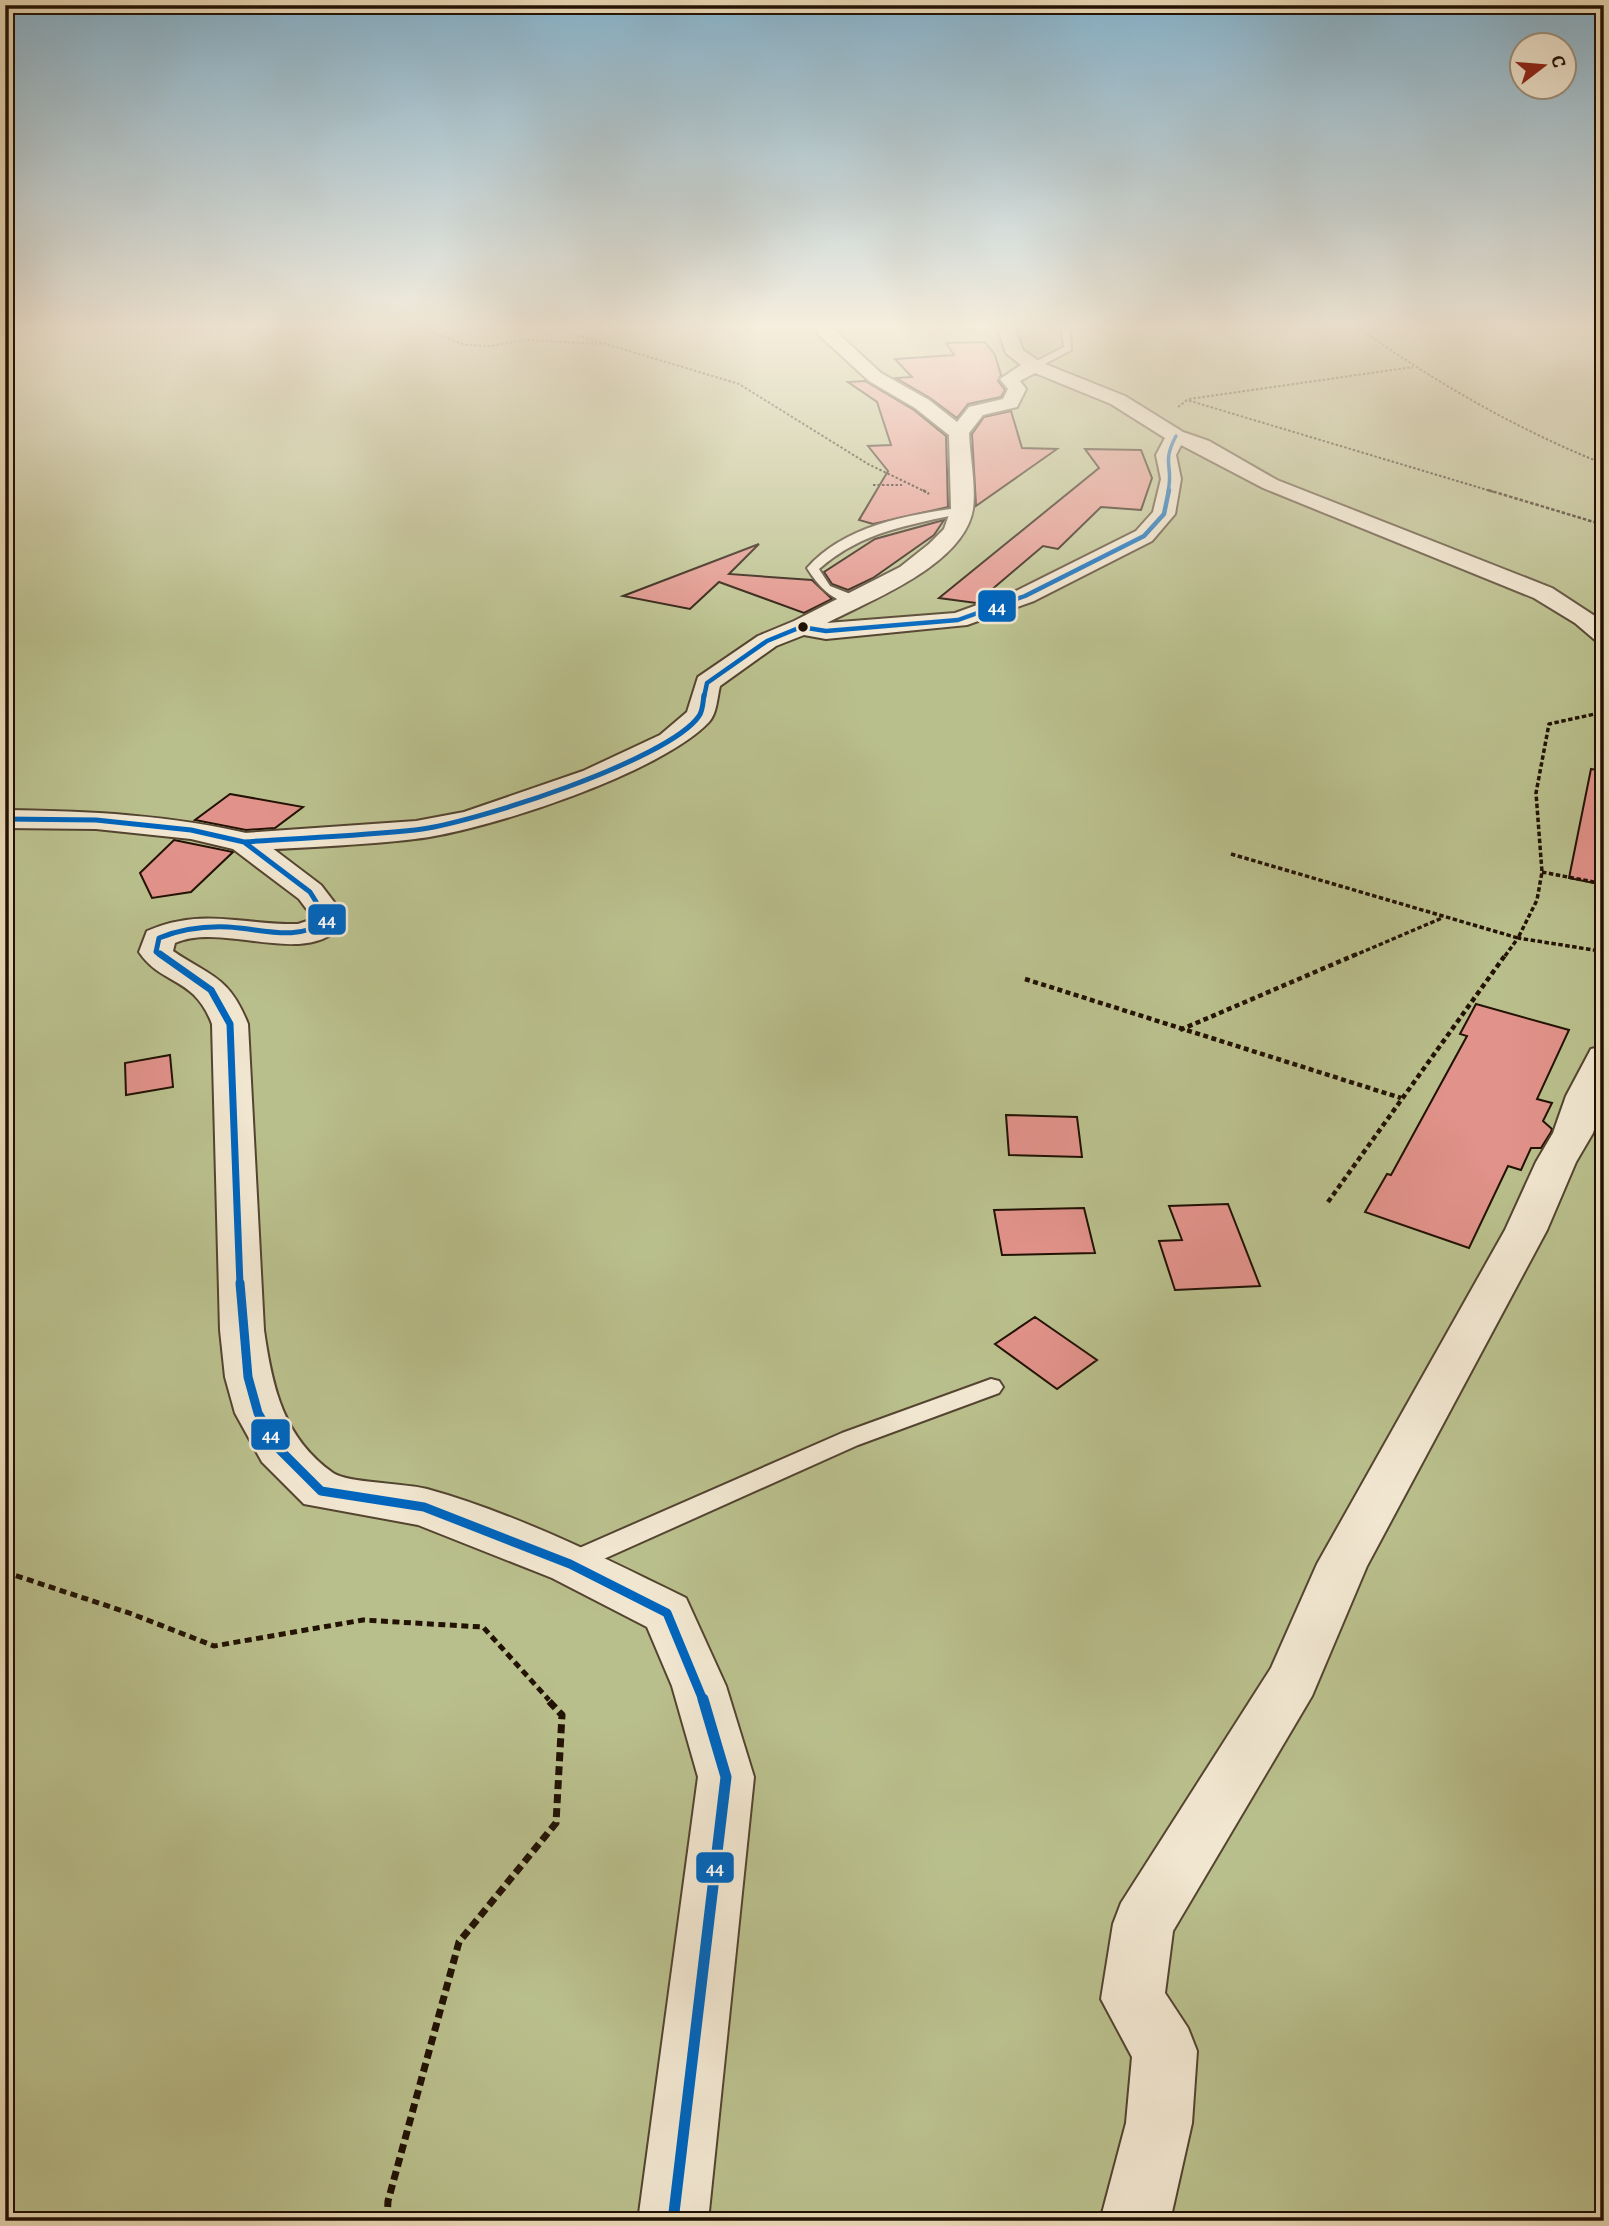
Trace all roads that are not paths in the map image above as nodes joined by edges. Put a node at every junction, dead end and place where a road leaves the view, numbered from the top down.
1 (959, 433) edge
2 (1171, 433) edge
3 (1176, 436) junction
4 (960, 510) junction
5 (854, 600) junction
6 (802, 627) junction
7 (1604, 635) edge
8 (5, 819) edge
9 (244, 842) junction
10 (1604, 1057) edge
11 (991, 1387) dead end
12 (569, 1564) junction
13 (673, 2221) edge
14 (1135, 2221) edge

1 - 4 street
2 - 3 street
3 - 6 street
3 - 7 street
4 - 5 street
4 - 5 lane
5 - 6 street
6 - 9 street
8 - 9 street
9 - 12 street
10 - 14 street
11 - 12 lane
12 - 13 street

